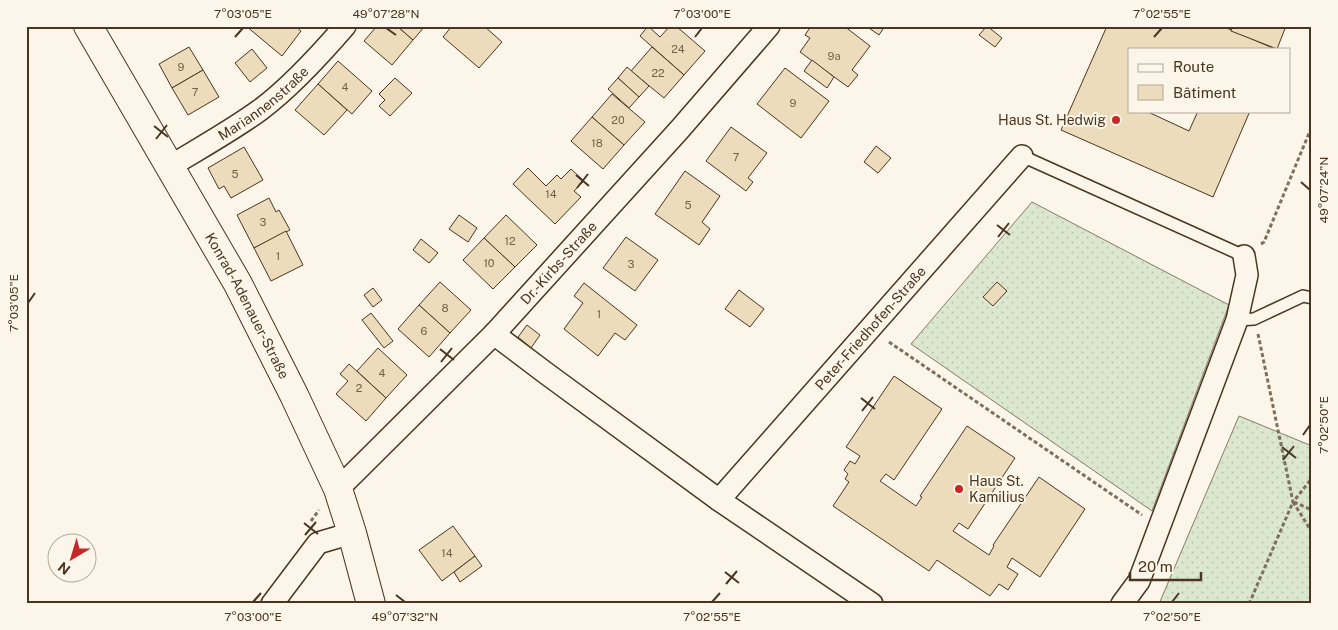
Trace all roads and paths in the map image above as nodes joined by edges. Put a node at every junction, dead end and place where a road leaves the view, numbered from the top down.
1 (88, 26) edge
2 (345, 26) edge
3 (769, 26) edge
4 (1312, 126) edge
5 (1022, 156) joint
6 (169, 167) junction
7 (1244, 256) junction
8 (1312, 298) edge
9 (1246, 319) junction
10 (869, 328) junction
11 (494, 334) junction
12 (1312, 478) edge
13 (338, 489) junction
14 (719, 500) junction
15 (1293, 502) junction
16 (1312, 510) edge
17 (1158, 526) junction
18 (1312, 532) edge
19 (343, 536) junction
20 (272, 604) edge
21 (371, 604) edge
22 (872, 604) edge
23 (1122, 604) edge
24 (1249, 604) edge

1 - 6 main road, Konrad-Adenauer-Straße
2 - 6 street, Mariannenstraße
3 - 11 street, Dr.-Kirbs-Straße
4 - 7 path
5 - 7 lane
5 - 10 street, Peter-Friedhofen-Straße
6 - 13 main road, Konrad-Adenauer-Straße
7 - 9 street
8 - 9 lane
9 - 15 path
9 - 17 street
10 - 14 street, Peter-Friedhofen-Straße
10 - 17 path
11 - 13 street, Dr.-Kirbs-Straße
11 - 14 street
12 - 15 path
13 - 19 main road, Konrad-Adenauer-Straße
14 - 22 street
15 - 16 path
15 - 18 path
15 - 24 path
17 - 23 street
19 - 20 street
19 - 21 main road, Konrad-Adenauer-Straße

